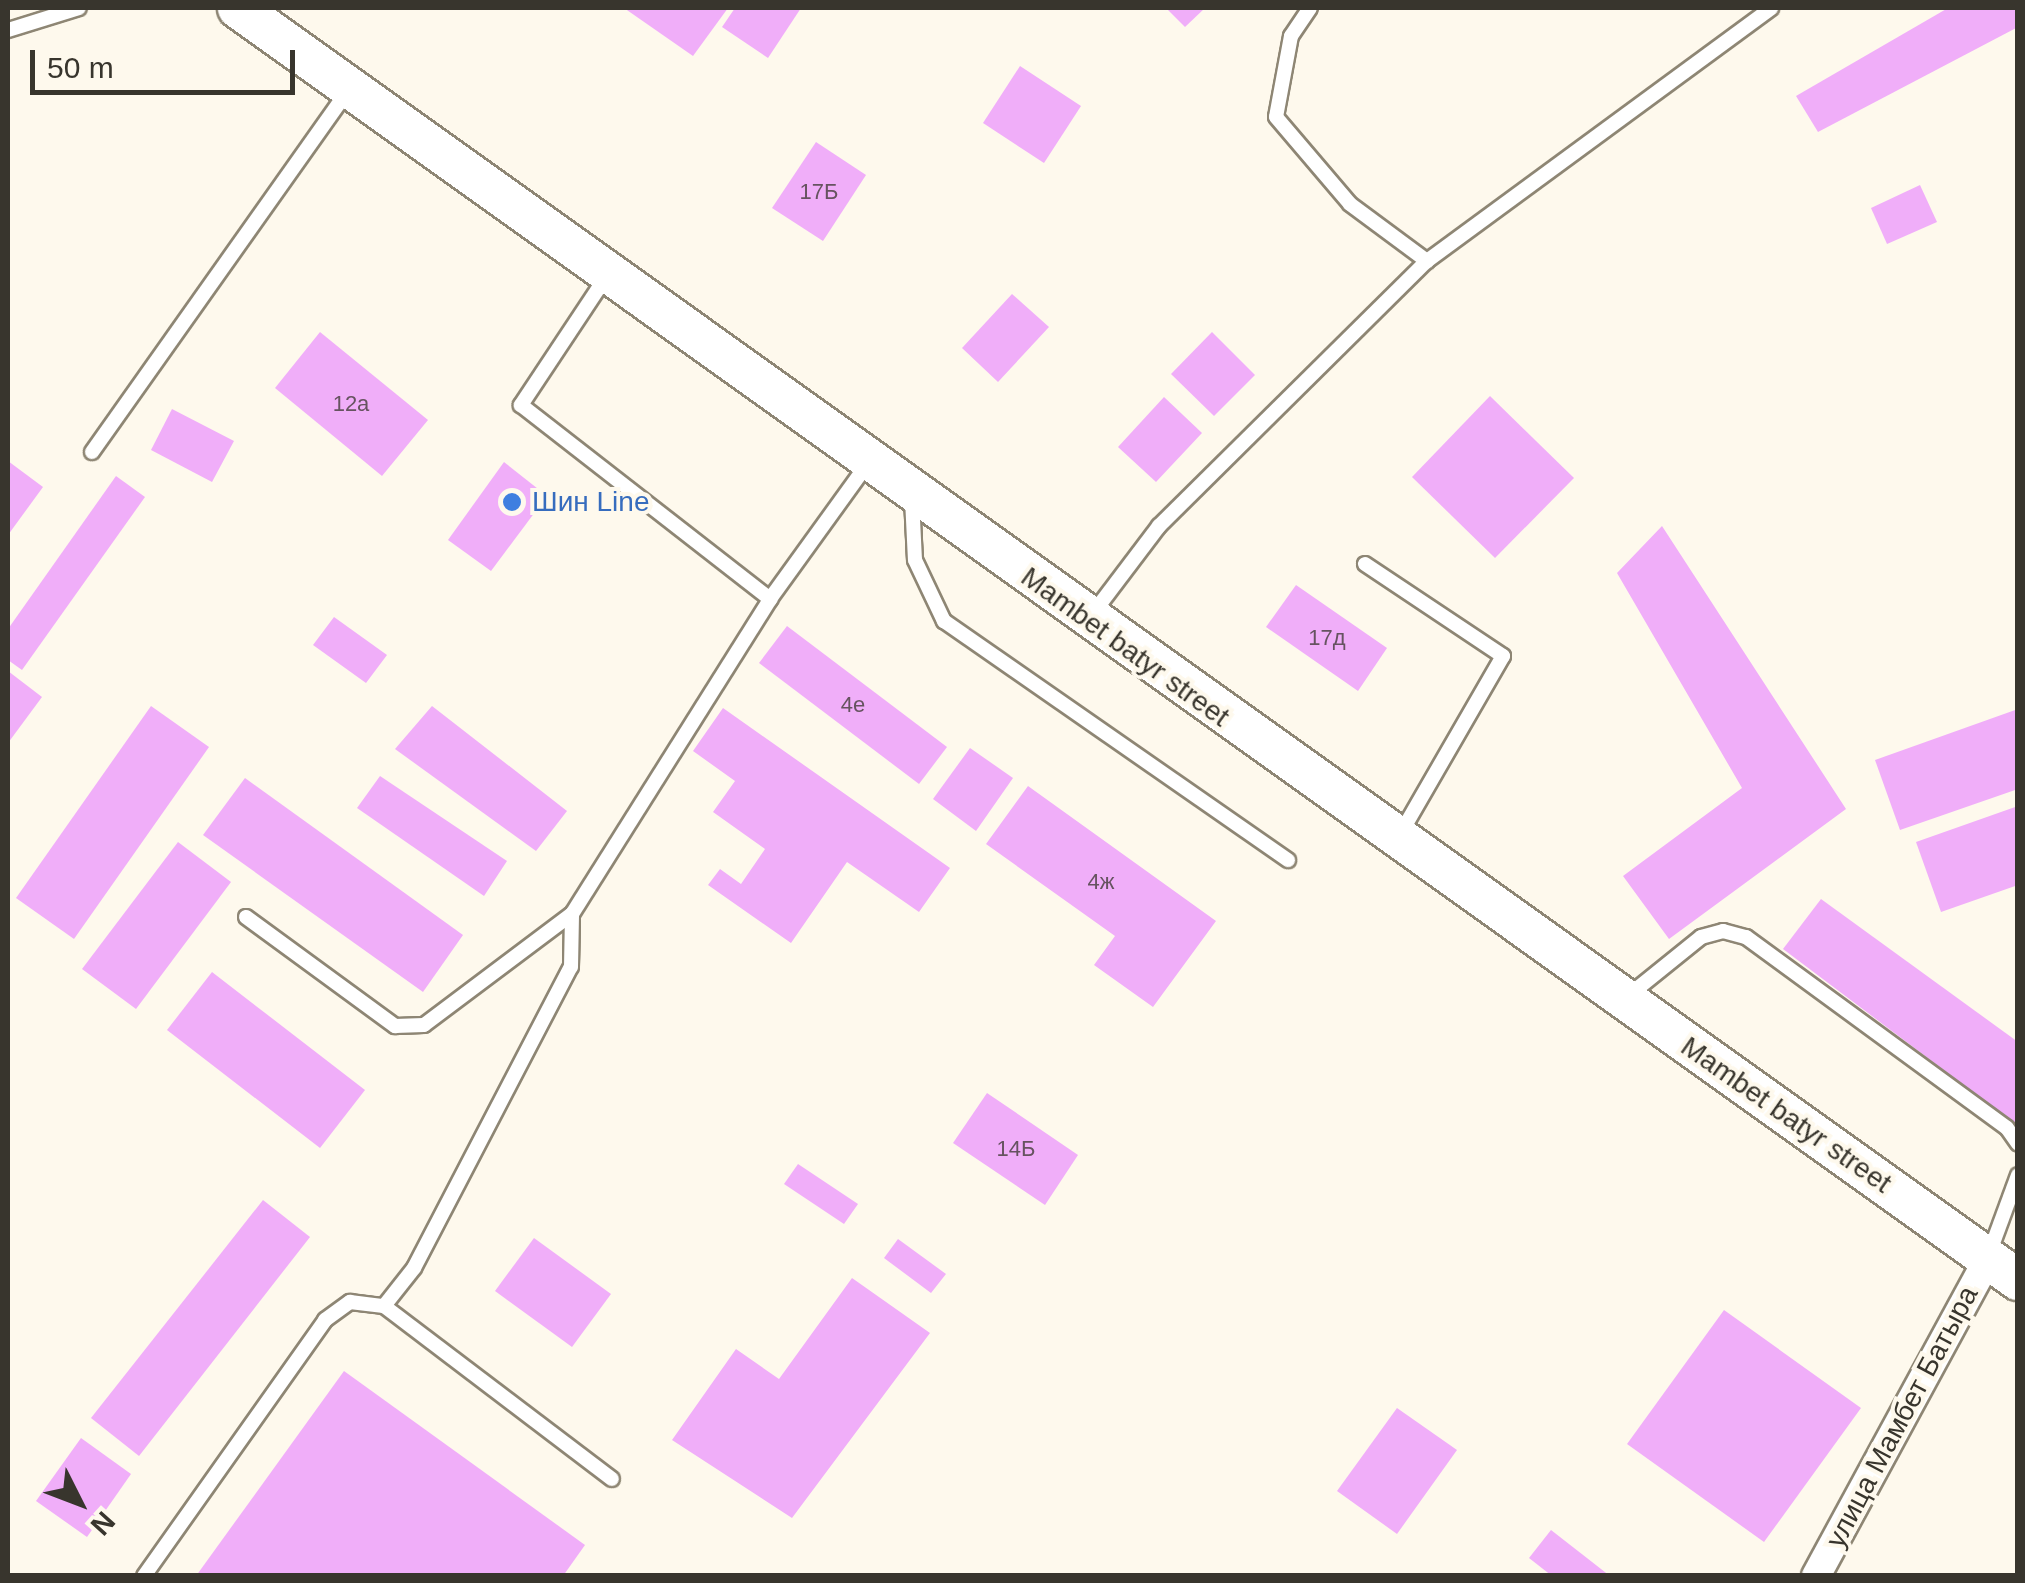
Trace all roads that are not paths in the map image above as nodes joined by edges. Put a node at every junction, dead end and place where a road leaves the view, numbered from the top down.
1 (79, 8) edge
2 (238, 8) edge
3 (1310, 8) edge
4 (1771, 8) edge
5 (8, 30) edge
6 (350, 88) junction
7 (1426, 261) junction
8 (606, 276) junction
9 (92, 452) dead end
10 (868, 462) junction
11 (912, 494) junction
12 (1366, 564) dead end
13 (770, 599) junction
14 (1088, 620) junction
15 (1396, 841) junction
16 (1288, 860) dead end
17 (572, 914) junction
18 (246, 917) dead end
19 (1623, 1000) junction
20 (2018, 1144) edge
21 (2018, 1175) edge
22 (2008, 1271) edge
23 (384, 1306) junction
24 (612, 1478) dead end
25 (144, 1576) edge
26 (1816, 1576) edge

1 - 5 lane
2 - 6 main road, Mambet batyr street
3 - 7 lane
4 - 7 lane
6 - 8 main road, Mambet batyr street
6 - 9 lane
7 - 14 lane
8 - 10 main road, Mambet batyr street
8 - 13 lane
10 - 11 main road, Mambet batyr street
10 - 13 lane
11 - 14 main road, Mambet batyr street
11 - 16 lane
12 - 15 lane
13 - 17 lane
14 - 15 main road, Mambet batyr street
15 - 19 main road, Mambet batyr street
17 - 18 lane
17 - 23 lane
19 - 20 lane
19 - 22 main road, Mambet batyr street
21 - 22 lane
22 - 26 street, улица Мамбет Батыра
23 - 24 lane
23 - 25 lane

